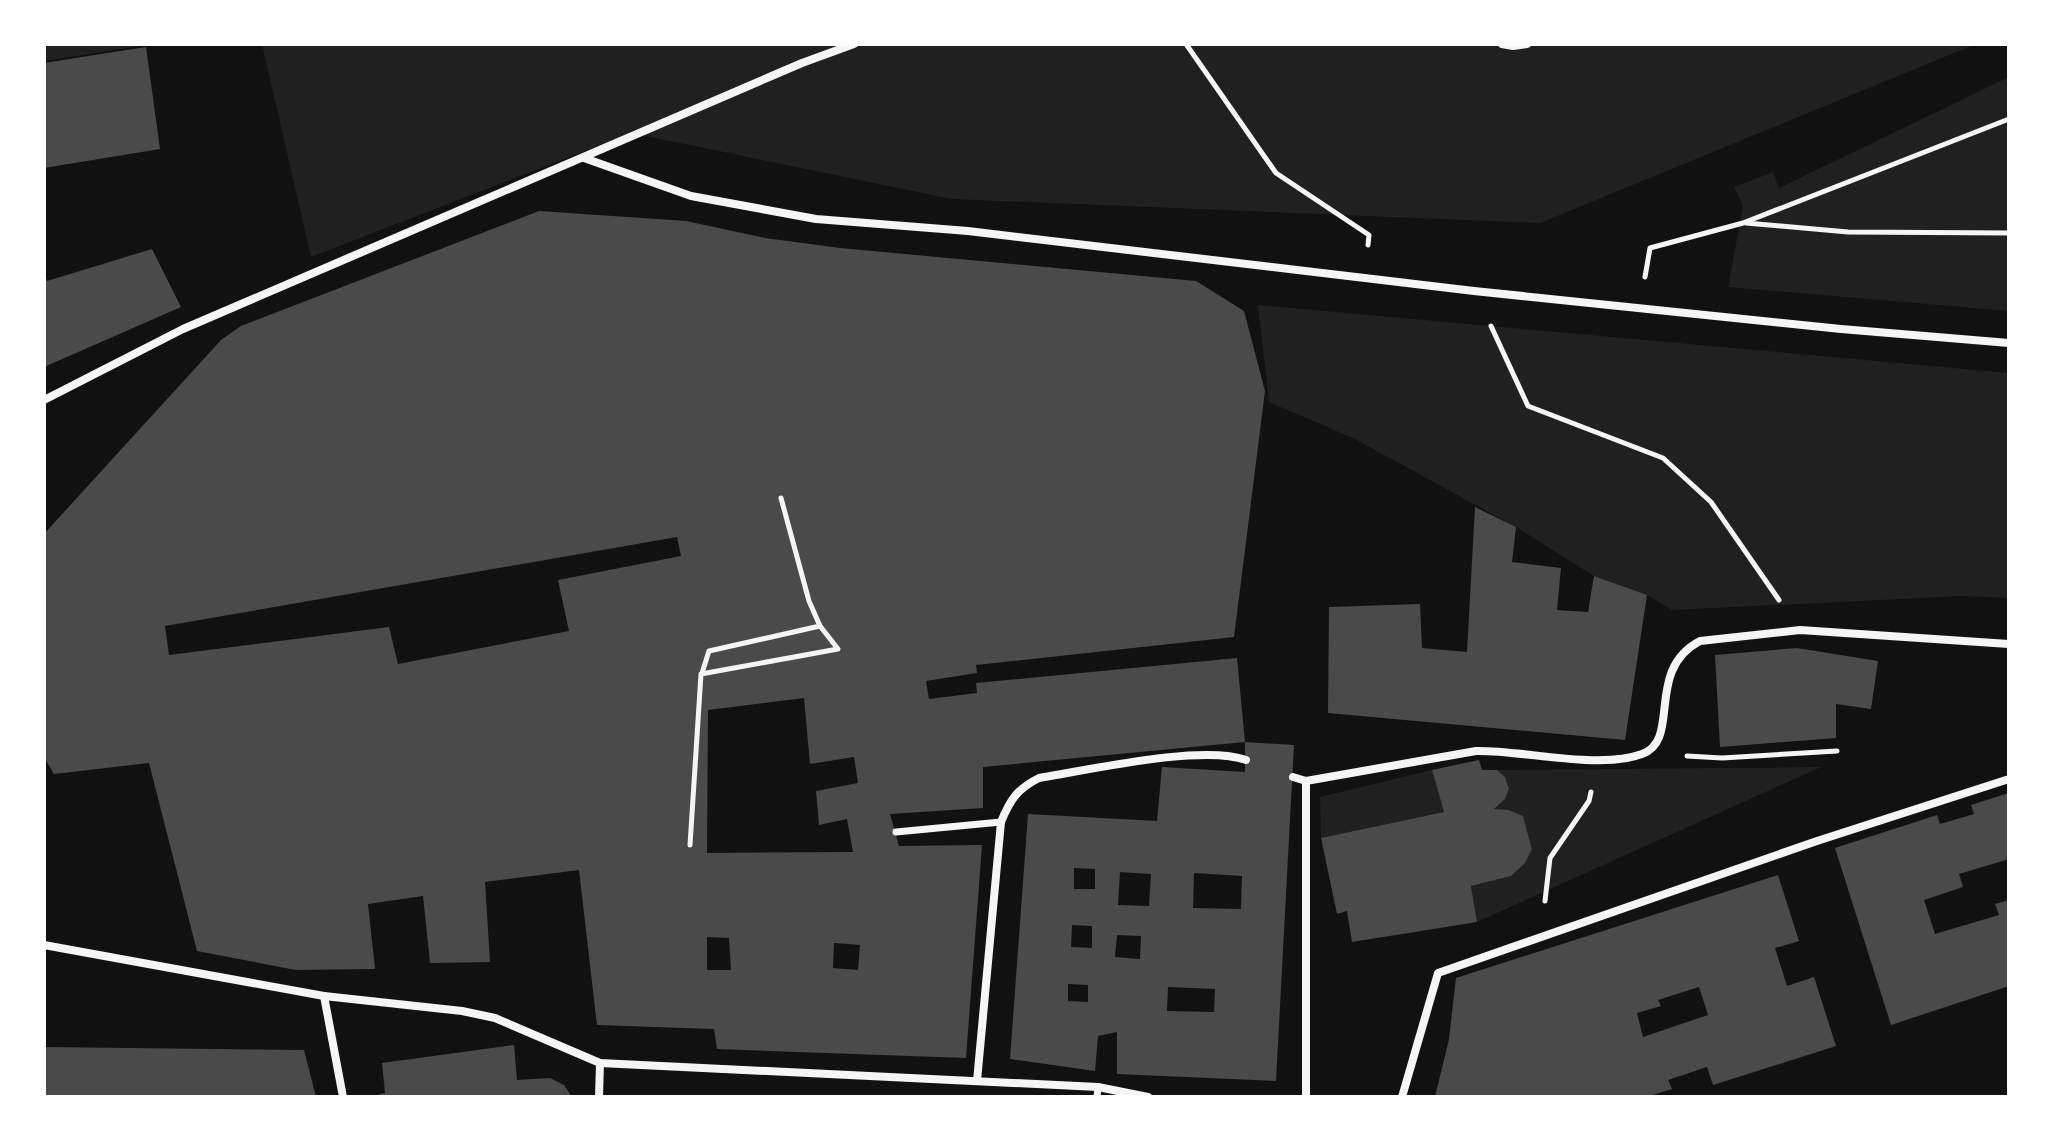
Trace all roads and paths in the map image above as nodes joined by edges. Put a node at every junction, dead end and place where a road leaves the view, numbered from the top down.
1 (854, 44) edge
2 (1186, 44) edge
3 (1502, 44) edge
4 (1527, 44) edge
5 (2009, 119) edge
6 (584, 158) junction
7 (1743, 223) junction
8 (2009, 233) edge
9 (1366, 276) junction
10 (1474, 291) junction
11 (1638, 308) junction
12 (2009, 343) edge
13 (44, 400) edge
14 (781, 498) dead end
15 (820, 626) junction
16 (1800, 630) junction
17 (2009, 644) edge
18 (701, 674) junction
19 (1654, 748) junction
20 (1837, 751) dead end
21 (1246, 760) dead end
22 (1597, 760) junction
23 (1293, 777) dead end
24 (2009, 779) edge
25 (1306, 781) junction
26 (1001, 822) junction
27 (896, 832) dead end
28 (690, 845) dead end
29 (1550, 858) dead end
30 (44, 945) edge
31 (324, 996) junction
32 (600, 1063) junction
33 (977, 1081) junction
34 (1097, 1092) edge
35 (343, 1097) edge
36 (599, 1097) edge
37 (1148, 1097) edge
38 (1306, 1097) edge
39 (1402, 1097) edge

1 - 6 street
2 - 9 path
3 - 4 street
5 - 7 path
6 - 9 street
6 - 13 street
7 - 8 path
7 - 11 path
9 - 10 street
10 - 11 street
10 - 16 path
11 - 12 street
14 - 15 path
15 - 18 path
15 - 18 path
16 - 17 street
16 - 19 street
18 - 28 path
19 - 20 path
19 - 22 street
21 - 26 street
22 - 25 street
22 - 29 path
23 - 25 street
24 - 39 street
25 - 38 street
26 - 27 street
26 - 33 street
30 - 31 street
31 - 32 street
31 - 35 street
32 - 33 street
32 - 36 street
33 - 34 street
34 - 37 street

